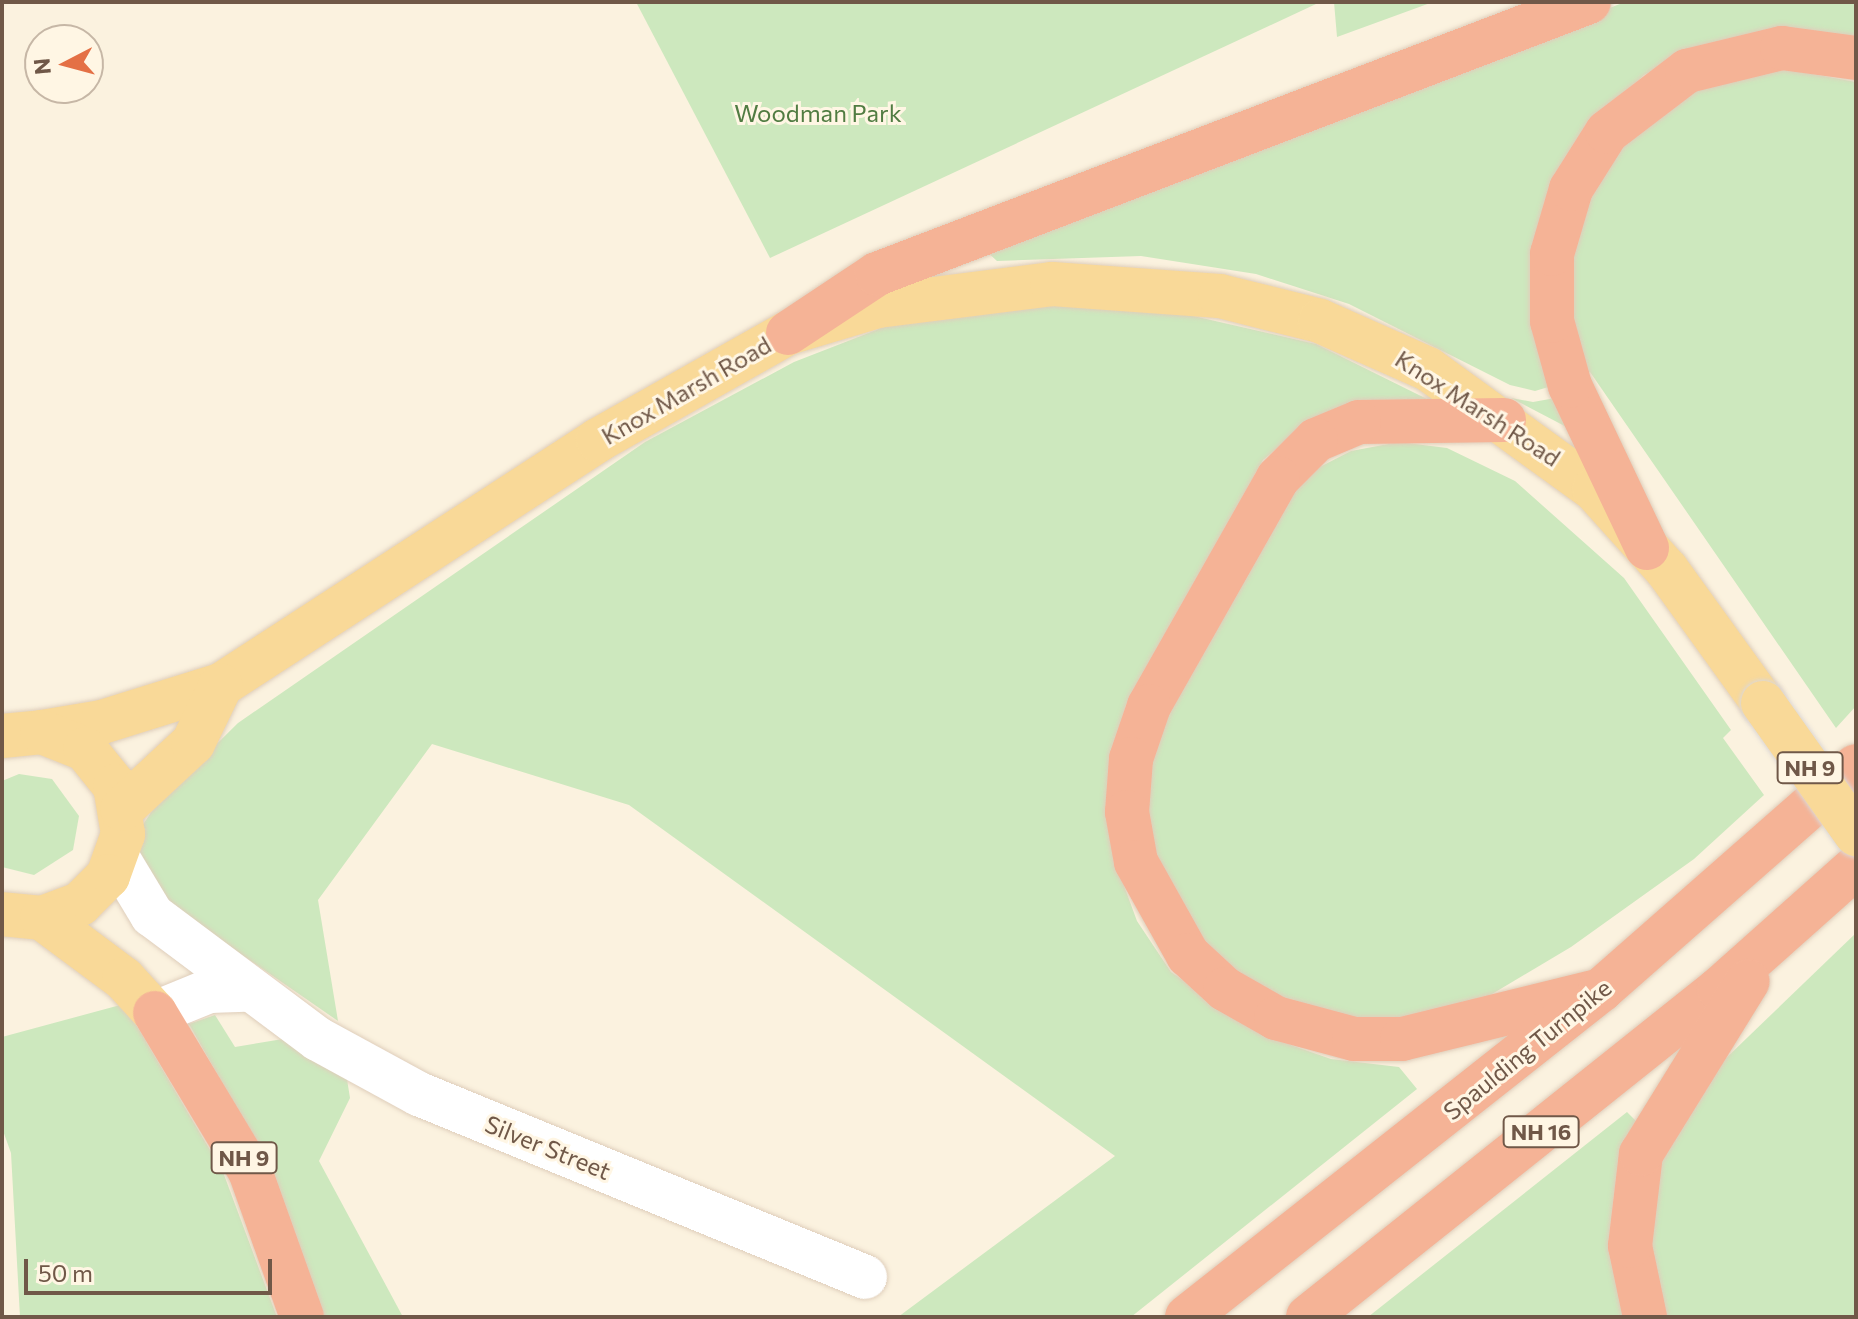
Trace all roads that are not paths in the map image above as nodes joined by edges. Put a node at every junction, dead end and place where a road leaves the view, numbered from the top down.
1 (1589, 2) edge
2 (1856, 58) edge
3 (788, 333) junction
4 (1504, 420) junction
5 (1647, 548) junction
6 (221, 685) junction
7 (17, 732) edge
8 (1856, 766) edge
9 (122, 809) junction
10 (1856, 834) edge
11 (117, 857) junction
12 (1856, 867) edge
13 (22, 916) edge
14 (1773, 944) junction
15 (245, 990) junction
16 (1601, 990) junction
17 (155, 1013) junction
18 (865, 1277) dead end
19 (302, 1317) edge
20 (1187, 1317) edge
21 (1308, 1317) edge
22 (1645, 1317) edge

1 - 3 highway
2 - 5 highway
3 - 4 main road, Knox Marsh Road / NH 9
3 - 6 main road, Knox Marsh Road / NH 9
4 - 5 main road, Knox Marsh Road / NH 9
4 - 16 highway
5 - 10 main road, Knox Marsh Road / NH 9, bridge
6 - 7 main road, Knox Marsh Road / NH 9
6 - 9 main road
7 - 9 main road, NH 9
8 - 16 highway, Spaulding Turnpike / NH 16
9 - 11 main road
11 - 13 main road, NH 9
11 - 15 street, Silver Street
12 - 14 highway, NH 16
13 - 17 main road, NH 9
14 - 21 highway, NH 16
14 - 22 highway
15 - 17 street
15 - 18 street, Silver Street
16 - 20 highway, Spaulding Turnpike / NH 16
17 - 19 highway, NH 9

